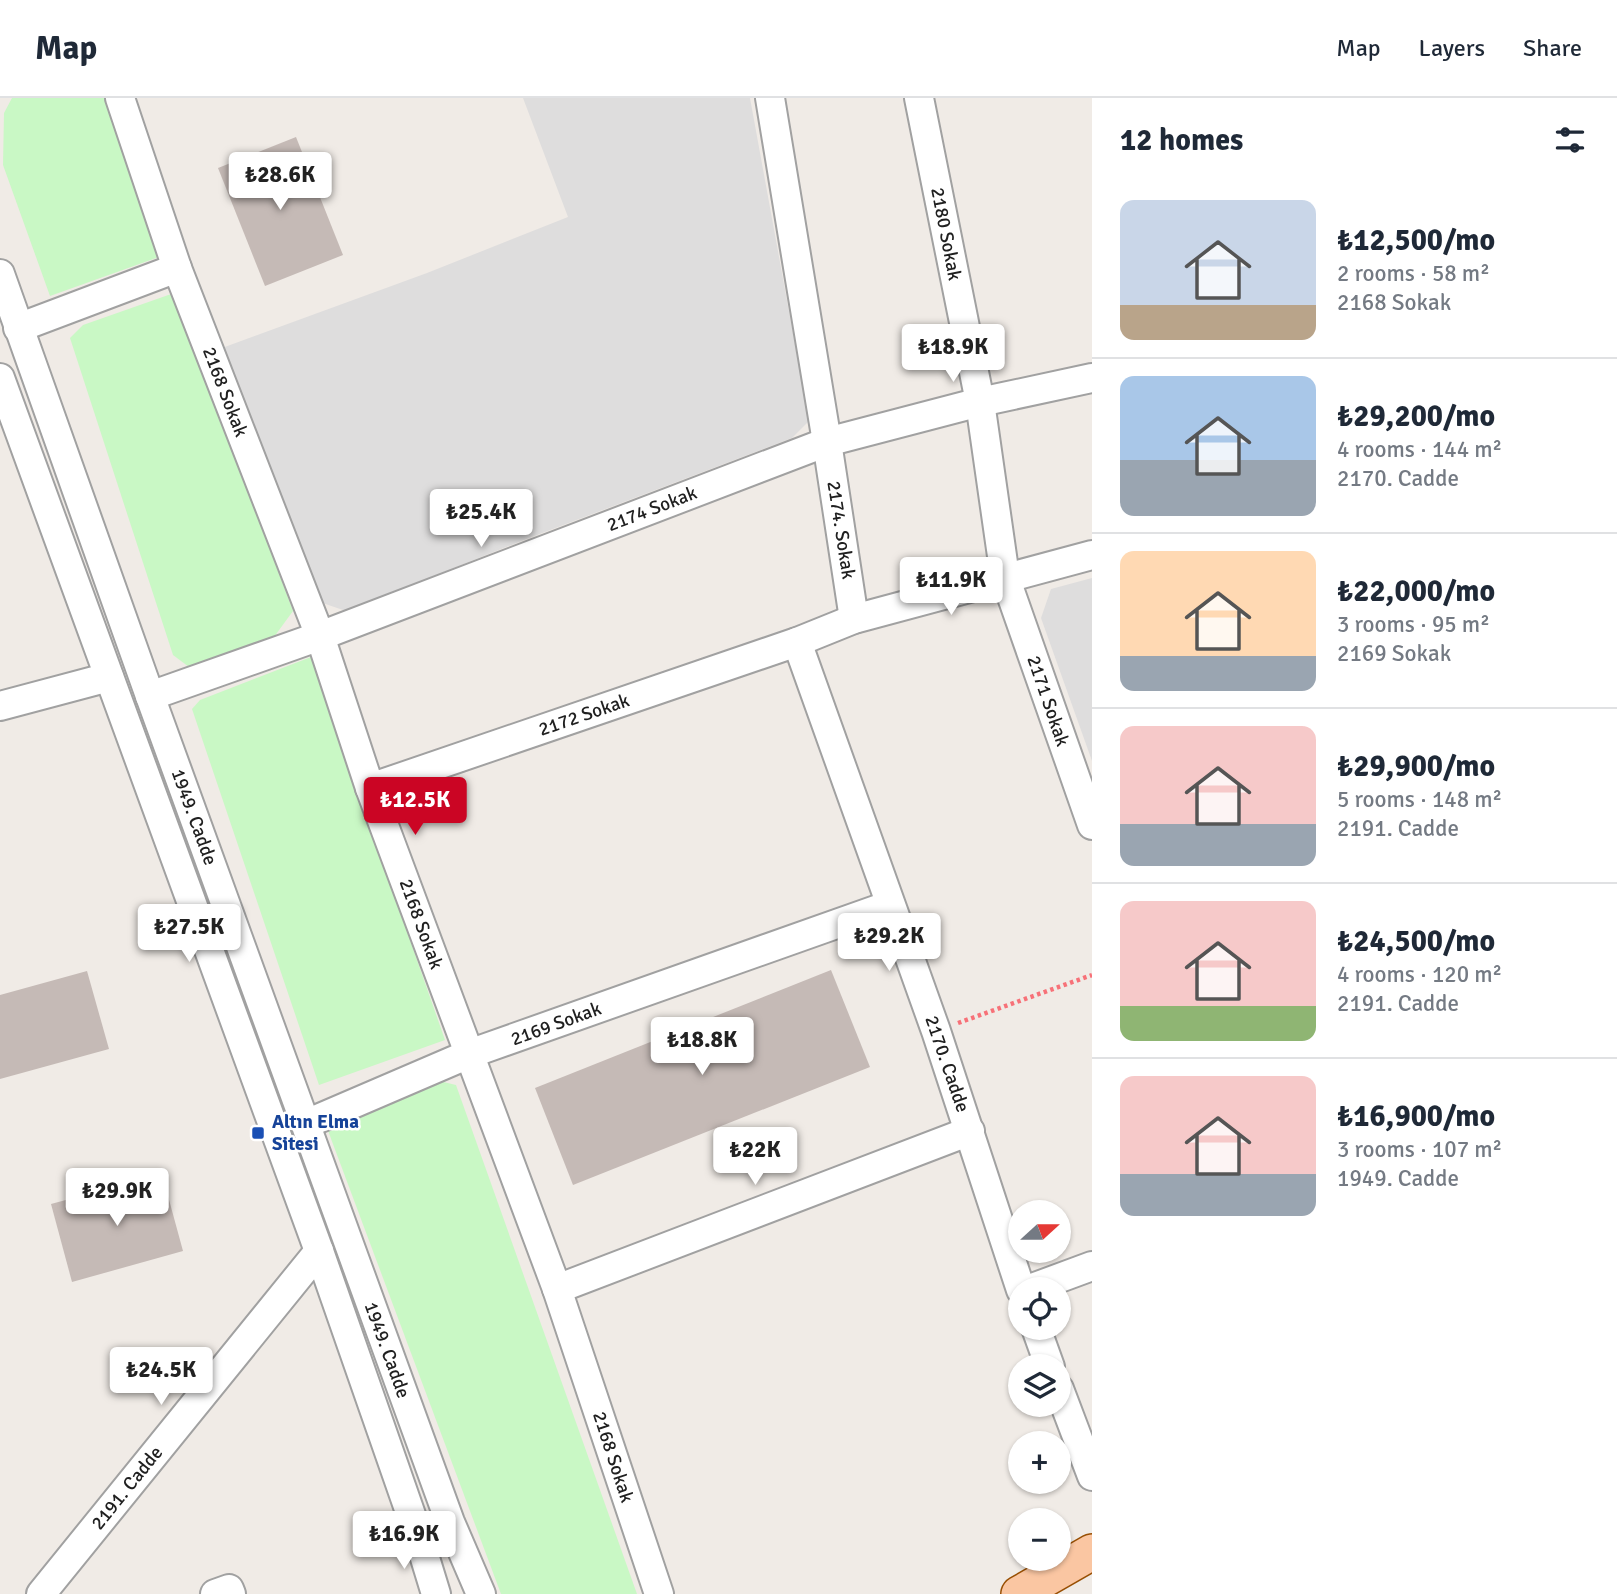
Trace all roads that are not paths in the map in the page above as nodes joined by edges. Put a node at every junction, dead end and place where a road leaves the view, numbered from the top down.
1 (120, 98) edge
2 (769, 98) edge
3 (919, 98) edge
4 (177, 268) junction
5 (0, 274) edge
6 (18, 328) junction
7 (0, 378) edge
8 (1092, 378) edge
9 (980, 402) junction
10 (10, 438) edge
11 (827, 442) junction
12 (1092, 555) edge
13 (1005, 577) junction
14 (854, 619) junction
15 (320, 636) junction
16 (797, 642) junction
17 (109, 677) junction
18 (150, 696) junction
19 (0, 706) edge
20 (370, 788) junction
21 (1092, 825) edge
22 (890, 905) junction
23 (469, 1055) junction
24 (306, 1124) junction
25 (970, 1131) junction
26 (319, 1251) junction
27 (1092, 1266) edge
28 (1017, 1277) edge
29 (1062, 1277) edge
30 (557, 1289) junction
31 (1070, 1417) edge
32 (1092, 1476) edge
33 (1092, 1552) edge
34 (41, 1594) edge
35 (215, 1594) edge
36 (231, 1594) edge
37 (436, 1594) edge
38 (481, 1594) edge
39 (659, 1594) edge
40 (1020, 1594) edge

1 - 4 street, 2168 Sokak
2 - 11 street
3 - 9 street, 2180 Sokak
4 - 6 street
4 - 15 street, 2168 Sokak
5 - 6 street, 1949. Cadde
6 - 18 street, 1949. Cadde
7 - 10 street, 1949. Cadde
8 - 9 street, 2174 Sokak
9 - 11 street, 2174 Sokak
9 - 13 street, 2180 Sokak
10 - 17 street, 1949. Cadde
11 - 14 street, 2174. Sokak
11 - 15 street, 2174 Sokak
12 - 13 street, 2172 Sokak
13 - 14 street, 2172 Sokak
13 - 21 street, 2171 Sokak
14 - 16 street, 2172 Sokak
15 - 18 street, 2174 Sokak
15 - 20 street, 2168 Sokak
16 - 20 street, 2172 Sokak
16 - 22 street, 2170. Cadde
17 - 19 street
17 - 26 street, 1949. Cadde
18 - 24 street, 1949. Cadde
20 - 23 street, 2168 Sokak
22 - 23 street, 2169 Sokak
22 - 25 street, 2170. Cadde
23 - 24 street, 2169 Sokak
23 - 30 street, 2168 Sokak
24 - 38 street, 1949. Cadde
25 - 28 street, 2170. Cadde
25 - 30 street
26 - 34 street, 2191. Cadde
26 - 37 street, 1949. Cadde
27 - 29 street
30 - 39 street, 2168 Sokak
31 - 32 street
33 - 40 main road
35 - 36 street

